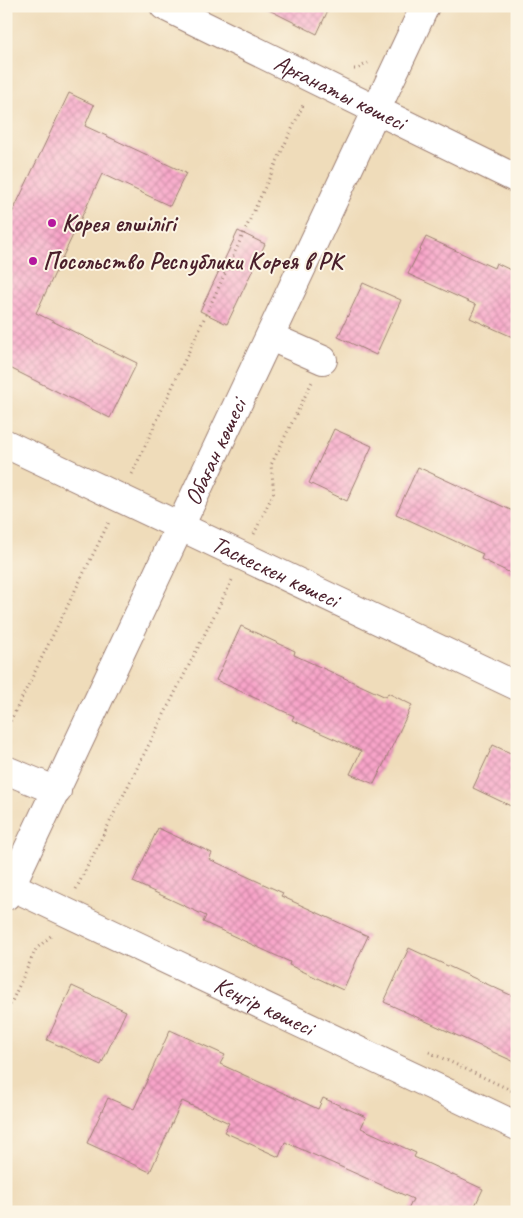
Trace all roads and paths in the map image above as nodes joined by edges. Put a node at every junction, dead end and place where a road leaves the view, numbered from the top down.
1 (164, 6) edge
2 (425, 6) edge
3 (370, 62) dead end
4 (322, 82) junction
5 (378, 109) junction
6 (517, 179) edge
7 (271, 336) junction
8 (323, 360) joint
9 (6, 444) edge
10 (121, 497) junction
11 (182, 526) junction
12 (244, 556) junction
13 (517, 686) edge
14 (6, 730) edge
15 (6, 770) edge
16 (57, 791) junction
17 (9, 891) edge
18 (85, 893) dead end
19 (70, 900) junction
20 (6, 1014) edge
21 (427, 1051) dead end
22 (517, 1093) edge
23 (517, 1126) edge

1 - 4 street, Арғанаты көшесі
2 - 5 street, Обаған көшесі
3 - 4 path
4 - 5 street, Арғанаты көшесі
4 - 10 path
5 - 6 street, Арғанаты көшесі
5 - 7 street, Обаған көшесі
7 - 8 street
7 - 11 street, Обаған көшесі
8 - 12 path
9 - 10 street, Таскескен көшесі
10 - 11 street, Таскескен көшесі
10 - 14 path
11 - 12 street, Таскескен көшесі
11 - 16 street, Обаған көшесі
12 - 13 street, Таскескен көшесі
12 - 19 path
15 - 16 street
16 - 17 street, Обаған көшесі
17 - 19 street, Кеңгір көшесі
18 - 19 path
19 - 20 path
19 - 23 street, Кеңгір көшесі
21 - 22 path

